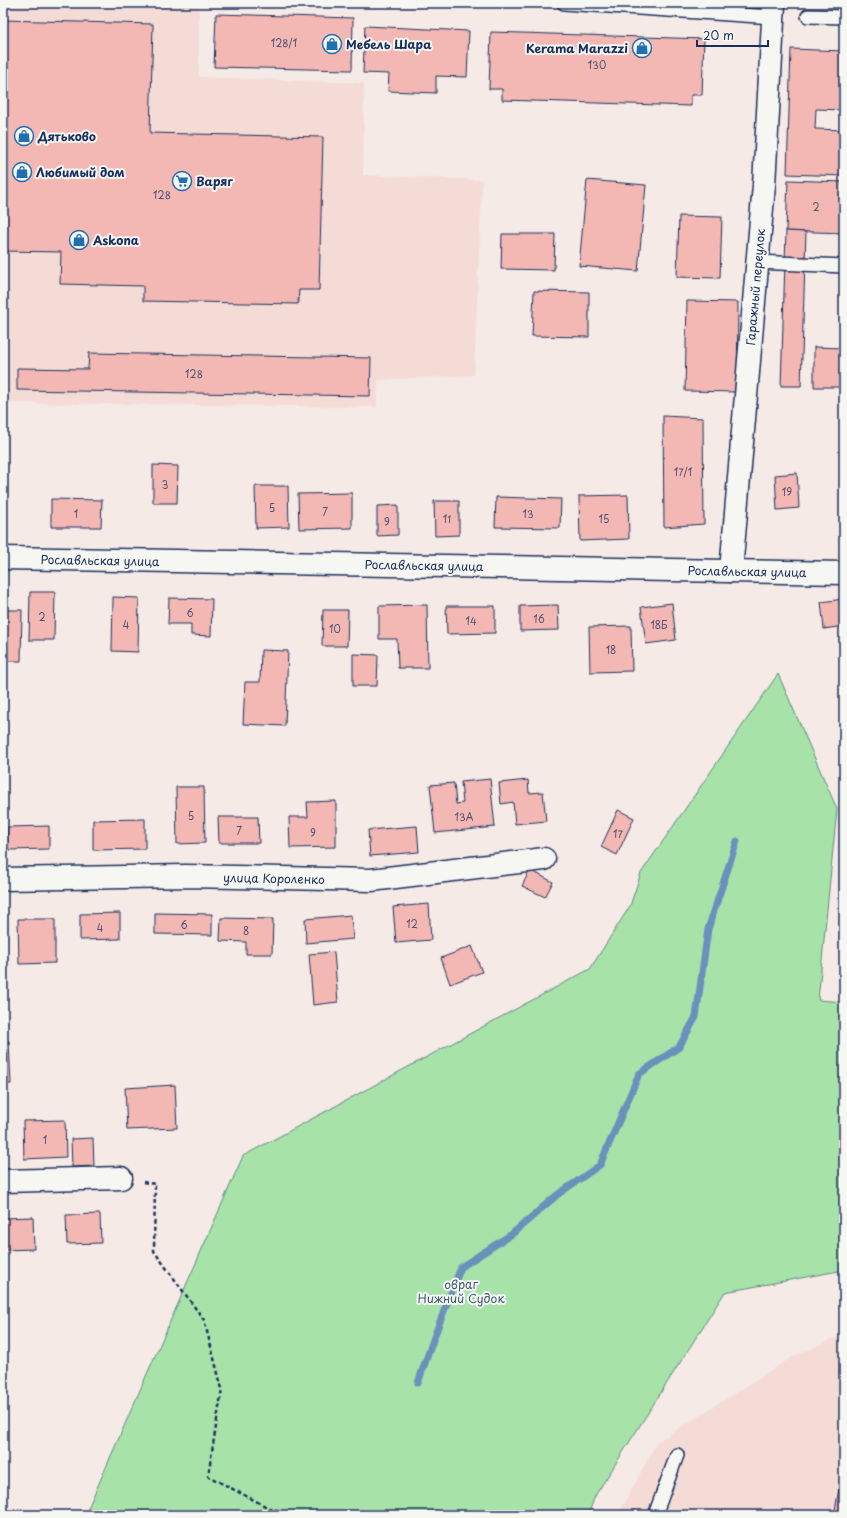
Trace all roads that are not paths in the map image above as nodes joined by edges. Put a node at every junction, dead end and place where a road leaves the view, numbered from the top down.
1 (564, 3) edge
2 (774, 10) edge
3 (808, 16) dead end
4 (844, 17) edge
5 (757, 262) junction
6 (844, 266) edge
7 (3, 558) edge
8 (731, 570) junction
9 (844, 572) edge
10 (544, 859) dead end
11 (3, 880) edge
12 (121, 1178) road end
13 (3, 1181) edge
14 (677, 1455) dead end
15 (655, 1515) edge

1 - 2 lane
2 - 5 street, Гаражный переулок
3 - 4 lane
5 - 6 lane
5 - 8 street, Гаражный переулок
7 - 8 street, Рославльская улица
8 - 9 street, Рославльская улица
10 - 11 street, улица Короленко
12 - 13 street
14 - 15 lane

